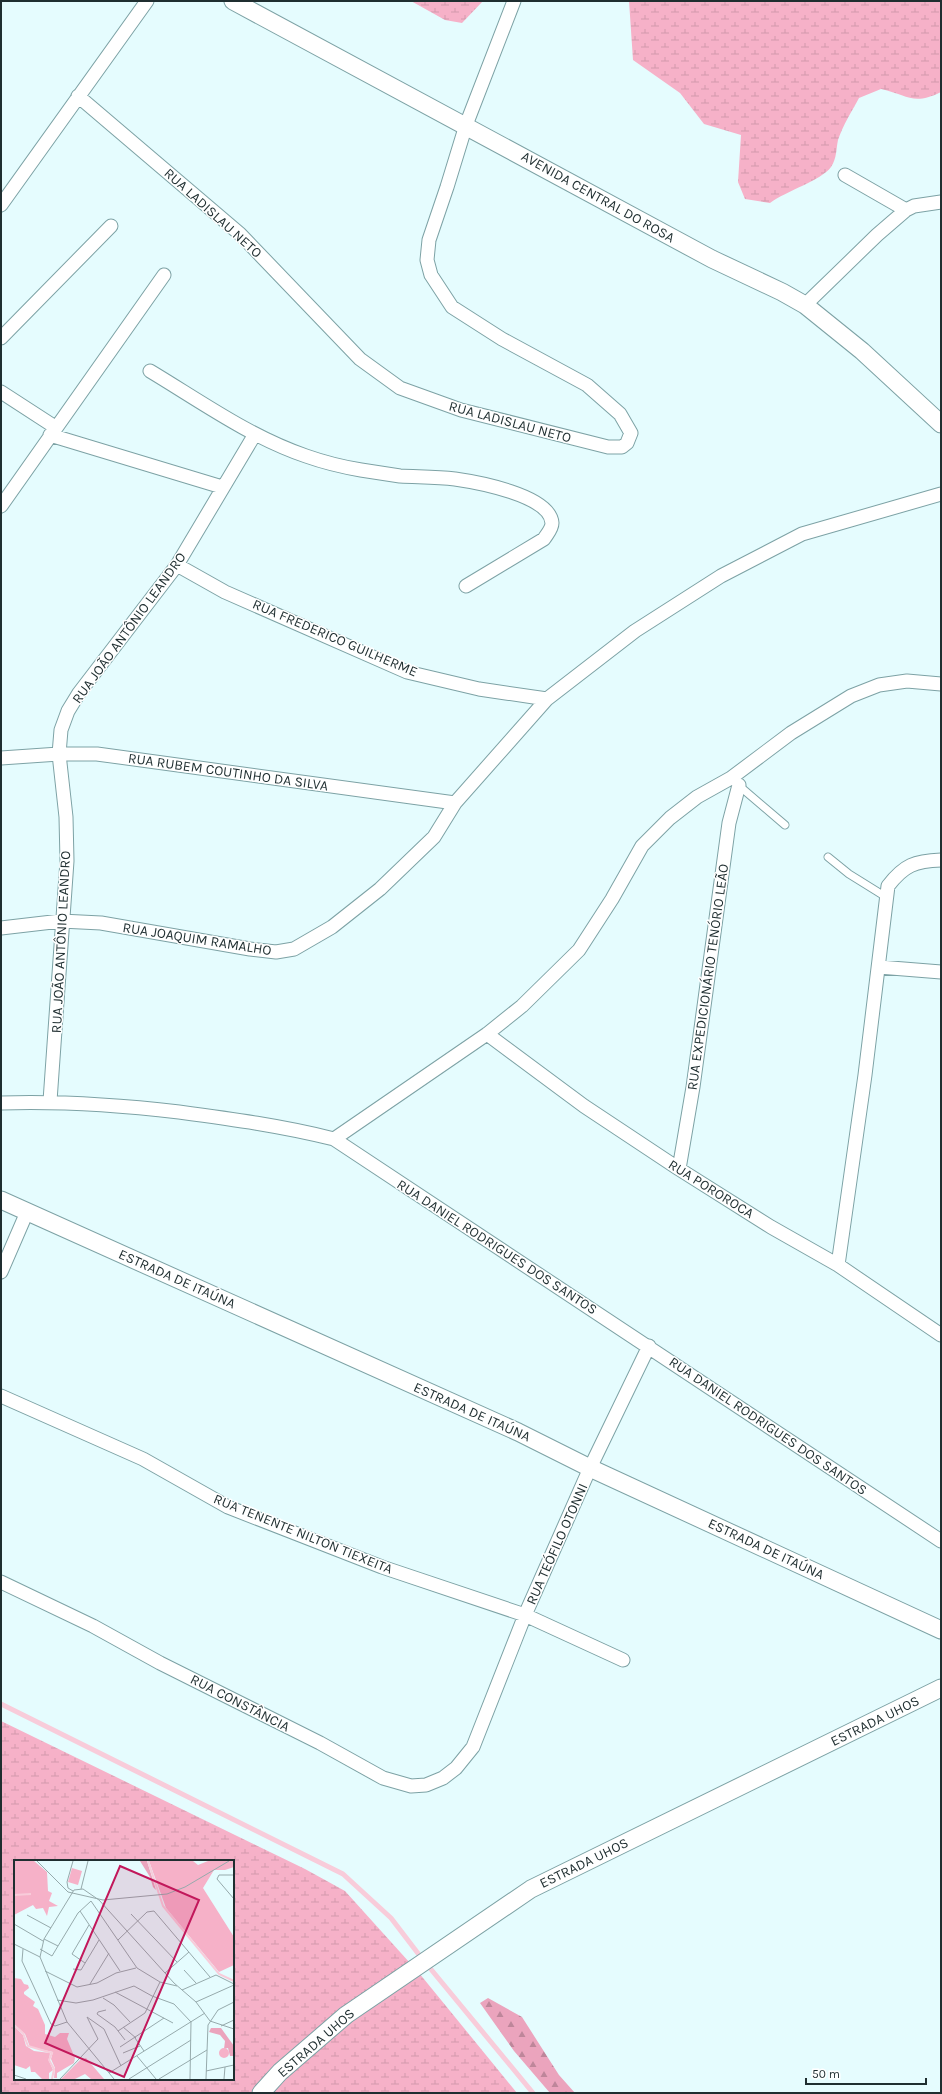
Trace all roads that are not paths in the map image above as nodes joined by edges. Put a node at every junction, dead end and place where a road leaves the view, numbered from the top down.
1 (147, 1) edge
2 (233, 1) edge
3 (514, 1) edge
4 (78, 96) junction
5 (466, 125) junction
6 (845, 175) dead end
7 (941, 202) edge
8 (1, 205) edge
9 (906, 210) junction
10 (110, 226) dead end
11 (164, 275) dead end
12 (805, 305) junction
13 (1, 338) edge
14 (150, 371) dead end
15 (1, 392) edge
16 (941, 424) edge
17 (53, 431) junction
18 (255, 434) junction
19 (222, 487) junction
20 (941, 494) edge
21 (1, 506) edge
22 (177, 565) junction
23 (466, 586) dead end
24 (941, 684) edge
25 (547, 699) junction
26 (59, 754) junction
27 (1, 758) edge
28 (735, 782) junction
29 (455, 803) junction
30 (785, 825) dead end
31 (828, 856) dead end
32 (941, 860) edge
33 (886, 897) junction
34 (61, 921) junction
35 (1, 928) edge
36 (879, 967) junction
37 (941, 972) edge
38 (487, 1034) junction
39 (50, 1101) junction
40 (1, 1103) edge
41 (334, 1139) junction
42 (679, 1169) junction
43 (1, 1200) edge
44 (27, 1212) junction
45 (838, 1265) junction
46 (1, 1272) edge
47 (941, 1335) edge
48 (649, 1346) junction
49 (1, 1396) edge
50 (590, 1468) junction
51 (941, 1541) edge
52 (1, 1582) edge
53 (525, 1616) junction
54 (941, 1630) edge
55 (623, 1660) dead end
56 (941, 1688) edge
57 (473, 1747) joint
58 (261, 2093) edge

1 - 4 street
2 - 5 street, AVENIDA CENTRAL DO ROSA
3 - 5 street
4 - 5 street, RUA LADISLAU NETO
4 - 8 street
5 - 12 street, AVENIDA CENTRAL DO ROSA
6 - 9 street
7 - 9 street
9 - 12 street
10 - 13 street
11 - 17 street
12 - 16 street, AVENIDA CENTRAL DO ROSA
14 - 18 street
15 - 17 street
17 - 19 street
17 - 21 street
18 - 19 street, RUA JOÃO ANTÔNIO LEANDRO
18 - 23 street
19 - 22 street, RUA JOÃO ANTÔNIO LEANDRO
20 - 25 street, RUA JOAQUIM RAMALHO
22 - 25 street, RUA FREDERICO GUILHERME
22 - 26 street, RUA JOÃO ANTÔNIO LEANDRO
24 - 28 street
25 - 29 street, RUA JOAQUIM RAMALHO
26 - 27 street, RUA RUBEM COUTINHO DA SILVA
26 - 29 street, RUA RUBEM COUTINHO DA SILVA
26 - 34 street, RUA JOÃO ANTÔNIO LEANDRO
28 - 30 lane
28 - 38 street
28 - 42 street, RUA EXPEDICIONÁRIO TENÓRIO LEÃO
29 - 34 street, RUA JOAQUIM RAMALHO
31 - 33 lane
32 - 33 street
33 - 36 street
34 - 35 street, RUA JOAQUIM RAMALHO
34 - 39 street, RUA JOÃO ANTÔNIO LEANDRO
36 - 37 street
36 - 45 street
38 - 41 street
38 - 42 street, RUA POROROCA
39 - 40 street, RUA DANIEL RODRIGUES DOS SANTOS
39 - 41 street, RUA DANIEL RODRIGUES DOS SANTOS
41 - 48 street, RUA DANIEL RODRIGUES DOS SANTOS
42 - 45 street, RUA POROROCA
43 - 44 street, ESTRADA DE ITAÚNA
44 - 46 street
44 - 50 street, ESTRADA DE ITAÚNA
45 - 47 street, RUA POROROCA
48 - 50 street, RUA TEÓFILO OTONNI
48 - 51 street, RUA DANIEL RODRIGUES DOS SANTOS
49 - 53 street, RUA TENENTE NILTON TIEXEITA
50 - 53 street, RUA TEÓFILO OTONNI
50 - 54 street, ESTRADA DE ITAÚNA
52 - 57 street, RUA CONSTÂNCIA
53 - 55 street, RUA TENENTE NILTON TIEXEITA
53 - 57 street, RUA TEÓFILO OTONNI
56 - 58 street, ESTRADA UHOS

